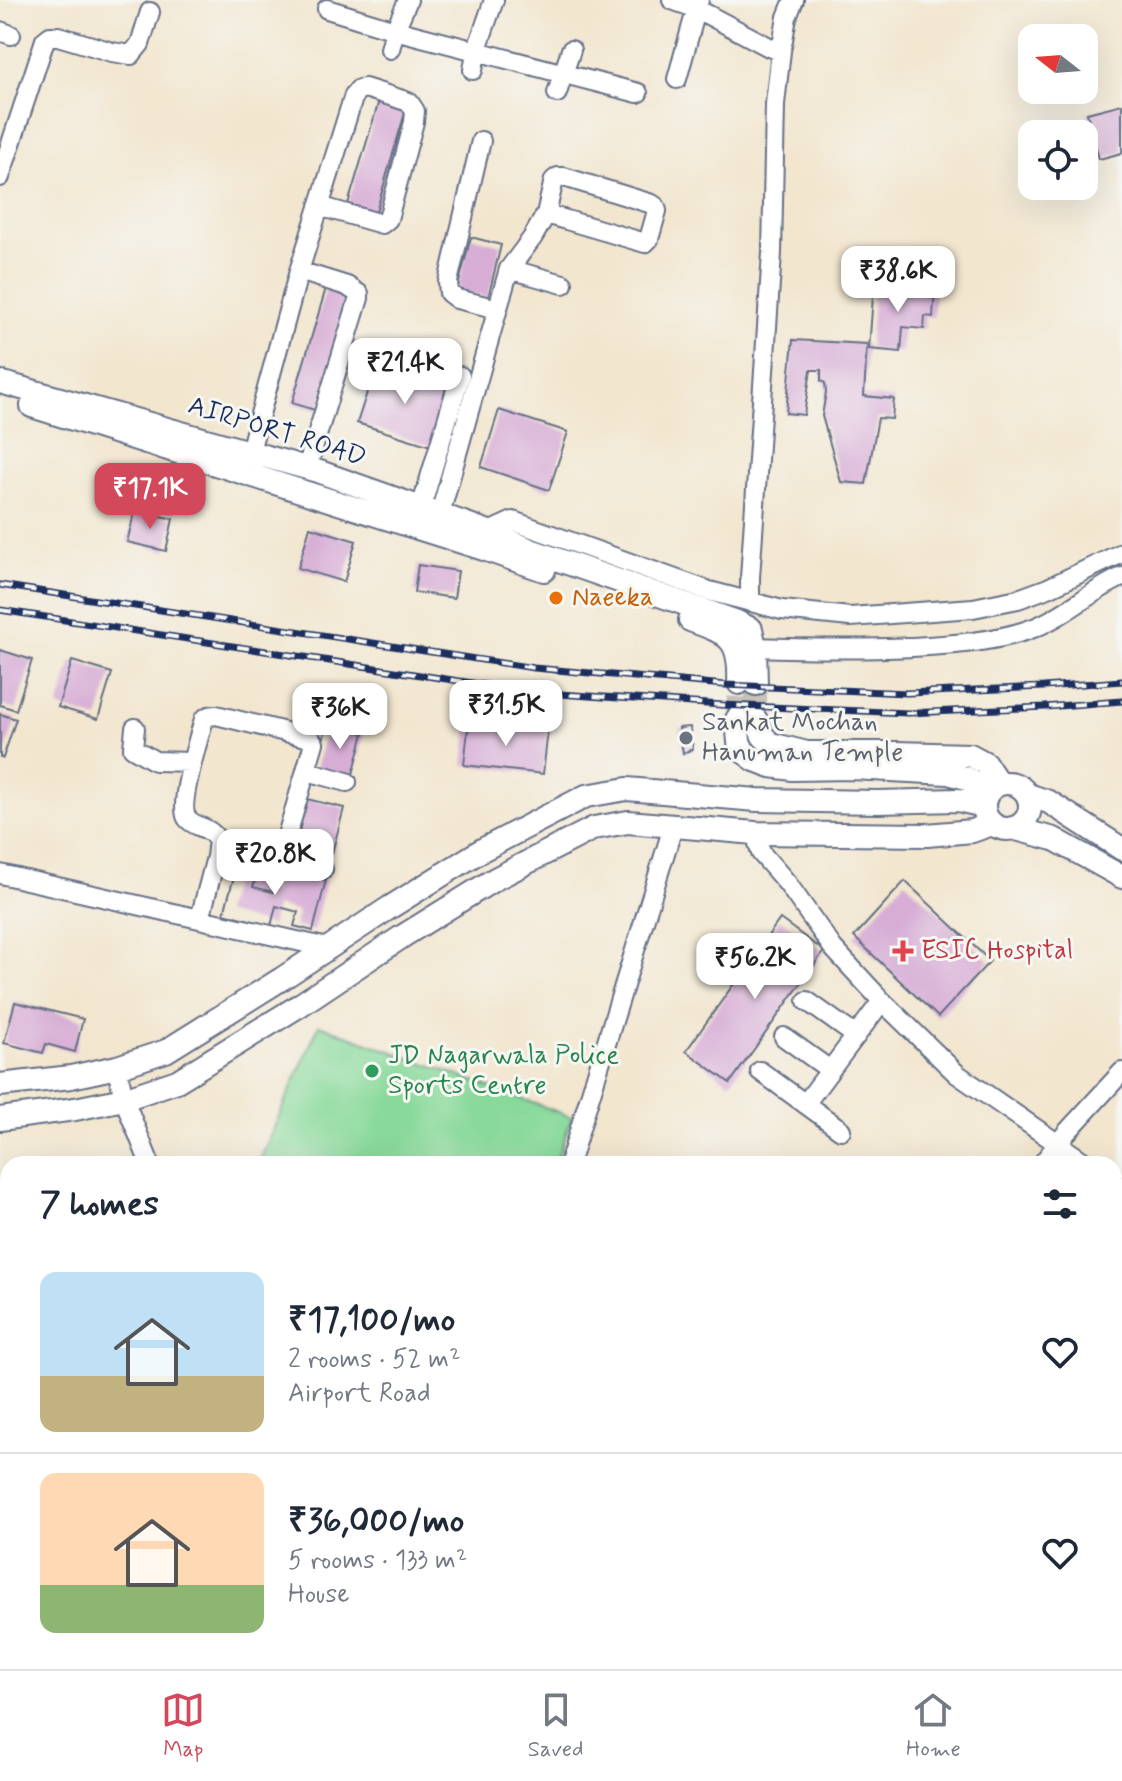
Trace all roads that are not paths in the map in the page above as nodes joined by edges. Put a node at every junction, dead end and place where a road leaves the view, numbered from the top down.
1 (408, 0) edge
2 (494, 0) edge
3 (672, 0) edge
4 (794, 0) edge
5 (698, 4) edge
6 (327, 9) dead end
7 (150, 12) dead end
8 (392, 40) junction
9 (571, 50) dead end
10 (781, 51) junction
11 (474, 61) junction
12 (563, 74) junction
13 (677, 79) dead end
14 (557, 93) dead end
15 (638, 93) dead end
16 (481, 141) dead end
17 (0, 177) edge
18 (319, 206) junction
19 (546, 214) junction
20 (509, 269) junction
21 (299, 271) junction
22 (563, 284) dead end
23 (498, 309) junction
24 (350, 360) dead end
25 (460, 376) dead end
26 (0, 382) edge
27 (0, 396) edge
28 (250, 451) junction
29 (312, 470) junction
30 (430, 511) junction
31 (487, 541) junction
32 (1122, 553) edge
33 (527, 556) junction
34 (1122, 577) edge
35 (1048, 588) junction
36 (750, 602) junction
37 (1059, 615) junction
38 (755, 647) junction
39 (746, 720) tunnel mouth
40 (135, 728) dead end
41 (192, 762) junction
42 (307, 771) junction
43 (347, 782) dead end
44 (1028, 795) junction
45 (995, 807) junction
46 (673, 827) junction
47 (755, 833) junction
48 (218, 840) junction
49 (1122, 849) edge
50 (281, 856) junction
51 (323, 869) dead end
52 (0, 874) edge
53 (1122, 877) edge
54 (200, 918) junction
55 (328, 948) junction
56 (807, 1001) dead end
57 (882, 1001) junction
58 (856, 1036) junction
59 (784, 1037) dead end
60 (117, 1067) junction
61 (830, 1070) junction
62 (760, 1071) dead end
63 (1122, 1072) edge
64 (0, 1085) edge
65 (124, 1099) junction
66 (805, 1104) junction
67 (0, 1119) edge
68 (841, 1130) dead end
69 (1059, 1143) junction
70 (147, 1156) edge
71 (571, 1156) edge
72 (1048, 1156) edge
73 (1076, 1156) edge

1 - 8 street
2 - 11 street
3 - 5 street
4 - 10 street
5 - 10 street
5 - 13 street
6 - 8 street
7 - 17 street
8 - 11 street
9 - 12 street
10 - 36 street
11 - 12 street
12 - 14 street
12 - 15 street
16 - 23 street
18 - 18 street
18 - 21 street
19 - 19 street
19 - 20 street
20 - 22 street
20 - 23 street
21 - 28 street
21 - 29 street
23 - 30 street
24 - 29 street
25 - 30 street
26 - 28 main road, AIRPORT ROAD
27 - 31 main road, AIRPORT ROAD
28 - 29 main road, AIRPORT ROAD
29 - 30 main road, AIRPORT ROAD
30 - 31 main road, AIRPORT ROAD
31 - 33 main road, AIRPORT ROAD
31 - 36 street
32 - 35 street
33 - 38 main road
33 - 38 main road
34 - 37 street
35 - 36 street
35 - 37 street
37 - 38 street
39 - 45 main road
40 - 41 street
41 - 42 street
41 - 48 street
42 - 43 street
42 - 50 street
44 - 45 main road
44 - 45 main road
44 - 49 main road
45 - 47 main road
45 - 53 main road
45 - 55 main road
46 - 47 main road
46 - 65 main road
46 - 71 street
47 - 57 street
48 - 50 street
48 - 54 street
50 - 51 street
52 - 54 street
54 - 55 street
55 - 60 main road
56 - 58 street
57 - 58 street
57 - 69 street
58 - 61 street
59 - 61 street
60 - 64 main road
60 - 65 street
61 - 66 street
62 - 66 street
63 - 69 street
65 - 67 main road
65 - 70 street
66 - 68 street
69 - 72 street
69 - 73 street

